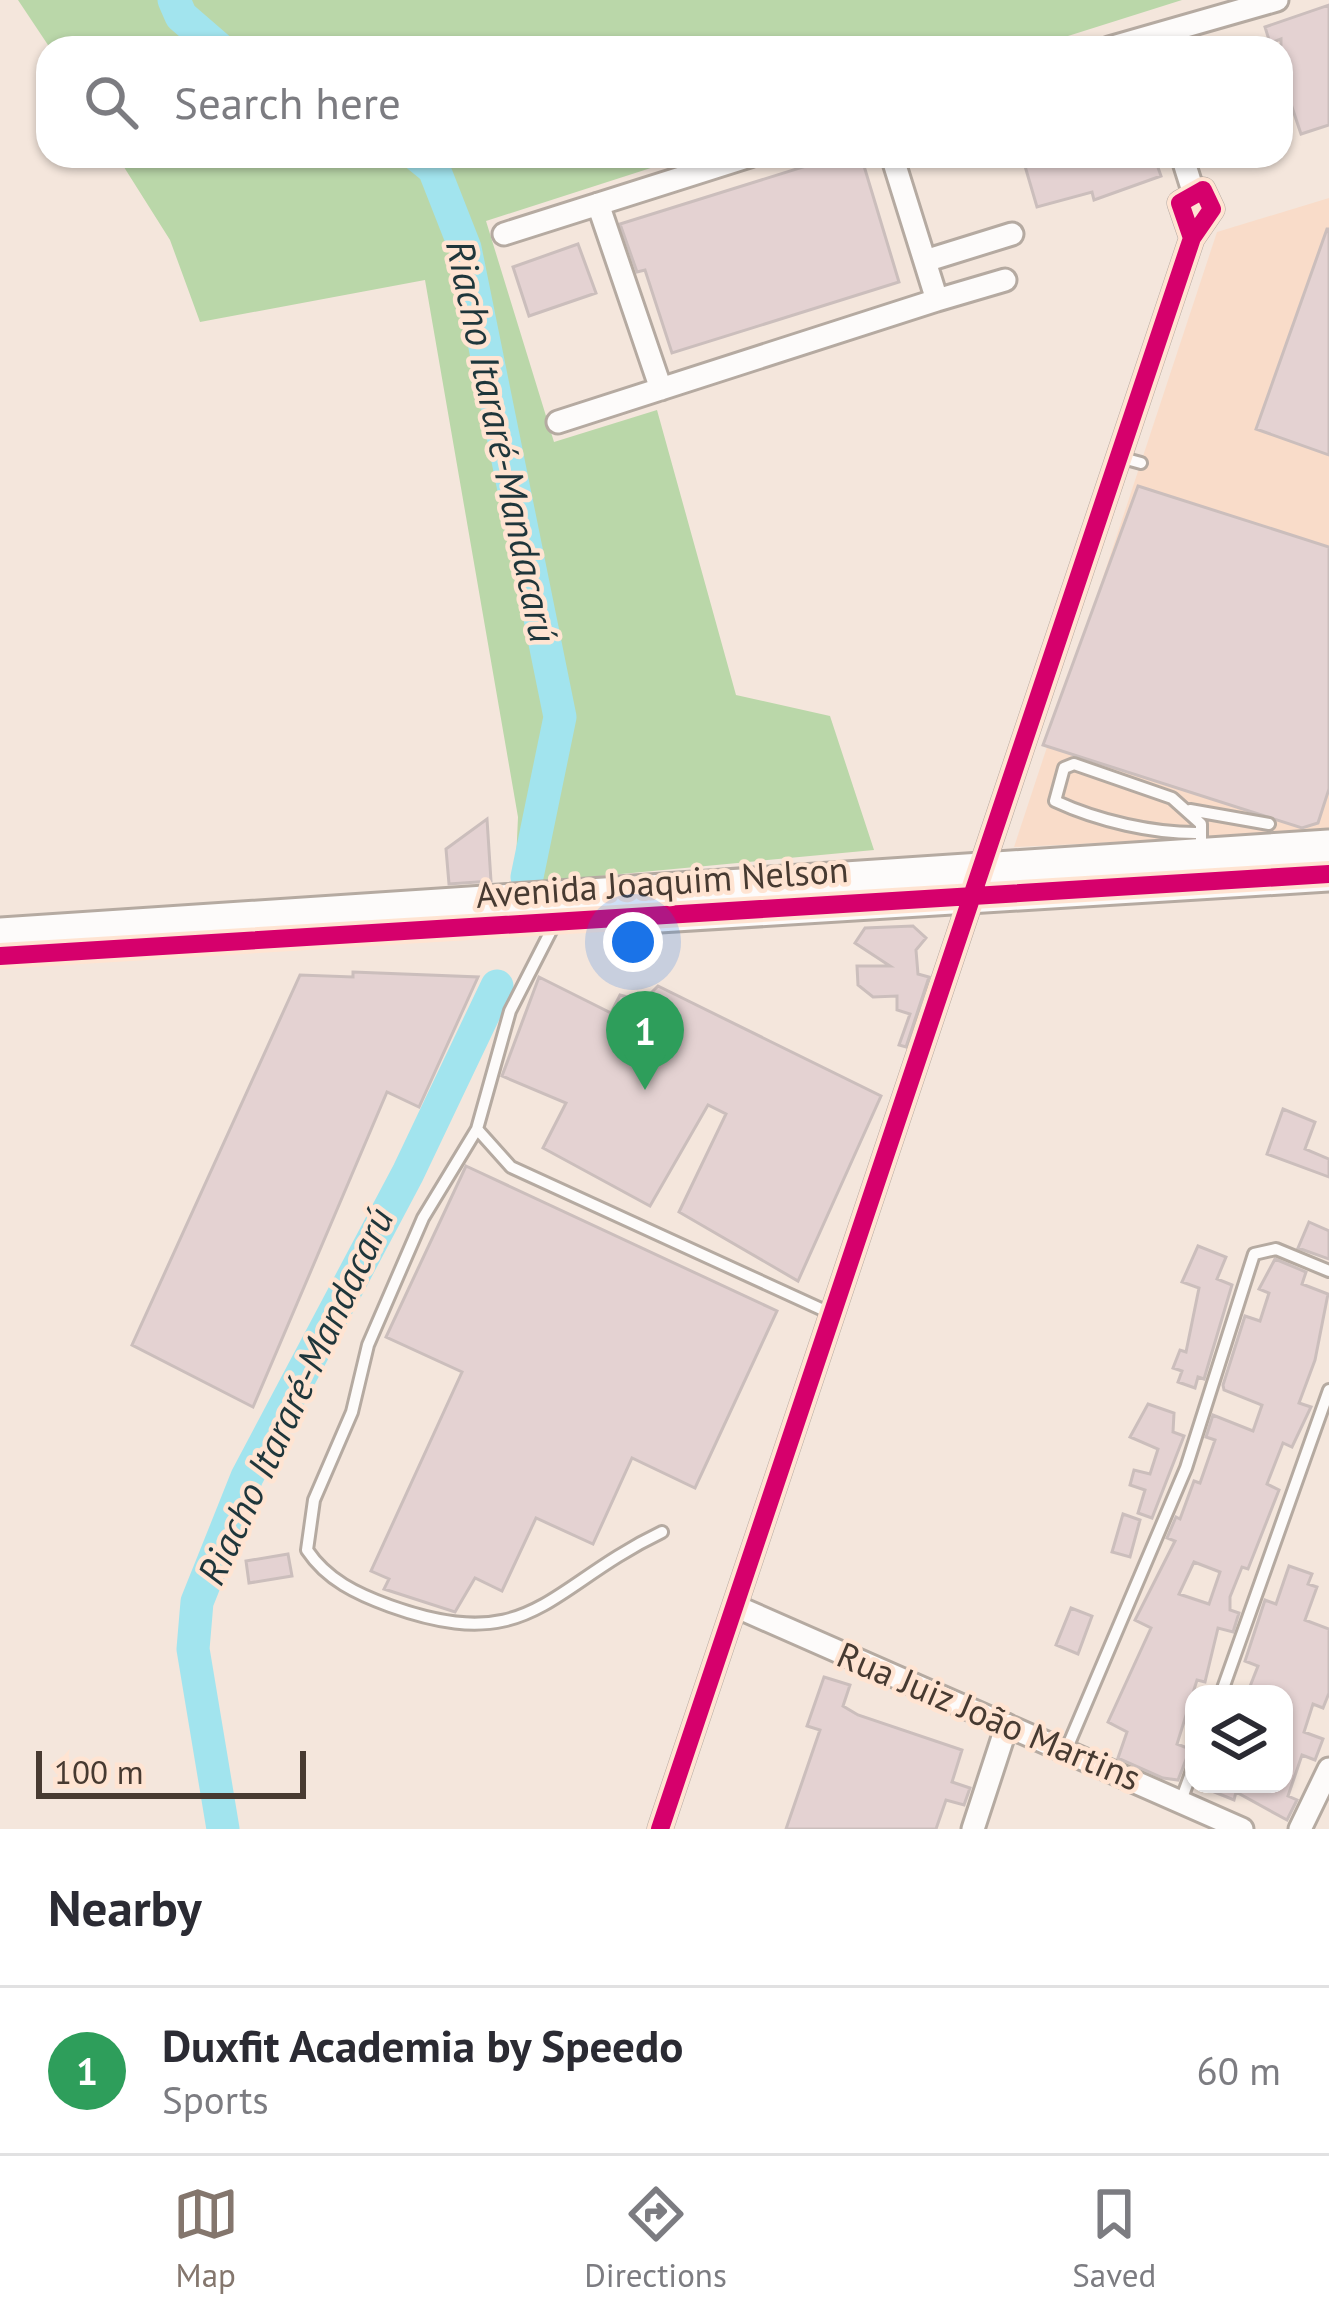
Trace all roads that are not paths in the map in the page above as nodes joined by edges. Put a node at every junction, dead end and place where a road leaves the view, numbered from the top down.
1 (1277, 0) edge
2 (1167, 36) edge
3 (712, 168) edge
4 (896, 168) edge
5 (1185, 168) edge
6 (598, 204) junction
7 (505, 234) dead end
8 (1012, 234) dead end
9 (925, 261) junction
10 (1005, 280) dead end
11 (937, 301) junction
12 (661, 389) junction
13 (558, 422) dead end
14 (1187, 809) junction
15 (1269, 824) dead end
16 (1201, 845) junction
17 (1329, 848) edge
18 (1329, 874) edge
19 (977, 883) junction
20 (426, 918) junction
21 (556, 921) junction
22 (369, 922) junction
23 (0, 935) edge
24 (0, 956) edge
25 (477, 1129) junction
26 (1329, 1271) edge
27 (835, 1315) junction
28 (1329, 1390) edge
29 (662, 1532) dead end
30 (735, 1606) junction
31 (1224, 1685) edge
32 (1007, 1725) junction
33 (1066, 1748) junction
34 (1329, 1769) edge
35 (1185, 1788) edge
36 (1181, 1798) junction
37 (660, 1829) edge
38 (973, 1829) edge
39 (1242, 1829) edge
40 (1300, 1829) edge

1 - 2 street
3 - 6 street
4 - 9 street
5 - 19 street
6 - 7 street
6 - 12 street
8 - 9 street
9 - 11 street
10 - 11 street
11 - 12 street
12 - 13 street
14 - 15 lane
14 - 16 lane
14 - 16 lane
16 - 17 main road, Avenida Joaquim Nelson
16 - 19 main road, Avenida Joaquim Nelson
18 - 19 main road, Avenida Joaquim Nelson
19 - 20 main road, Avenida Joaquim Nelson
19 - 21 main road, Avenida Joaquim Nelson
19 - 27 street
20 - 21 main road, Avenida Joaquim Nelson
20 - 22 main road, Avenida Joaquim Nelson
21 - 25 lane
22 - 23 main road, Avenida Joaquim Nelson
22 - 24 main road, Avenida Joaquim Nelson
25 - 27 lane
25 - 29 lane
26 - 33 lane
27 - 30 street
28 - 31 lane
30 - 32 street, Rua Juiz João Martins
30 - 37 street
32 - 33 street, Rua Juiz João Martins
32 - 38 street
33 - 36 street, Rua Juiz João Martins
34 - 40 street
35 - 36 lane
36 - 39 street, Rua Juiz João Martins

